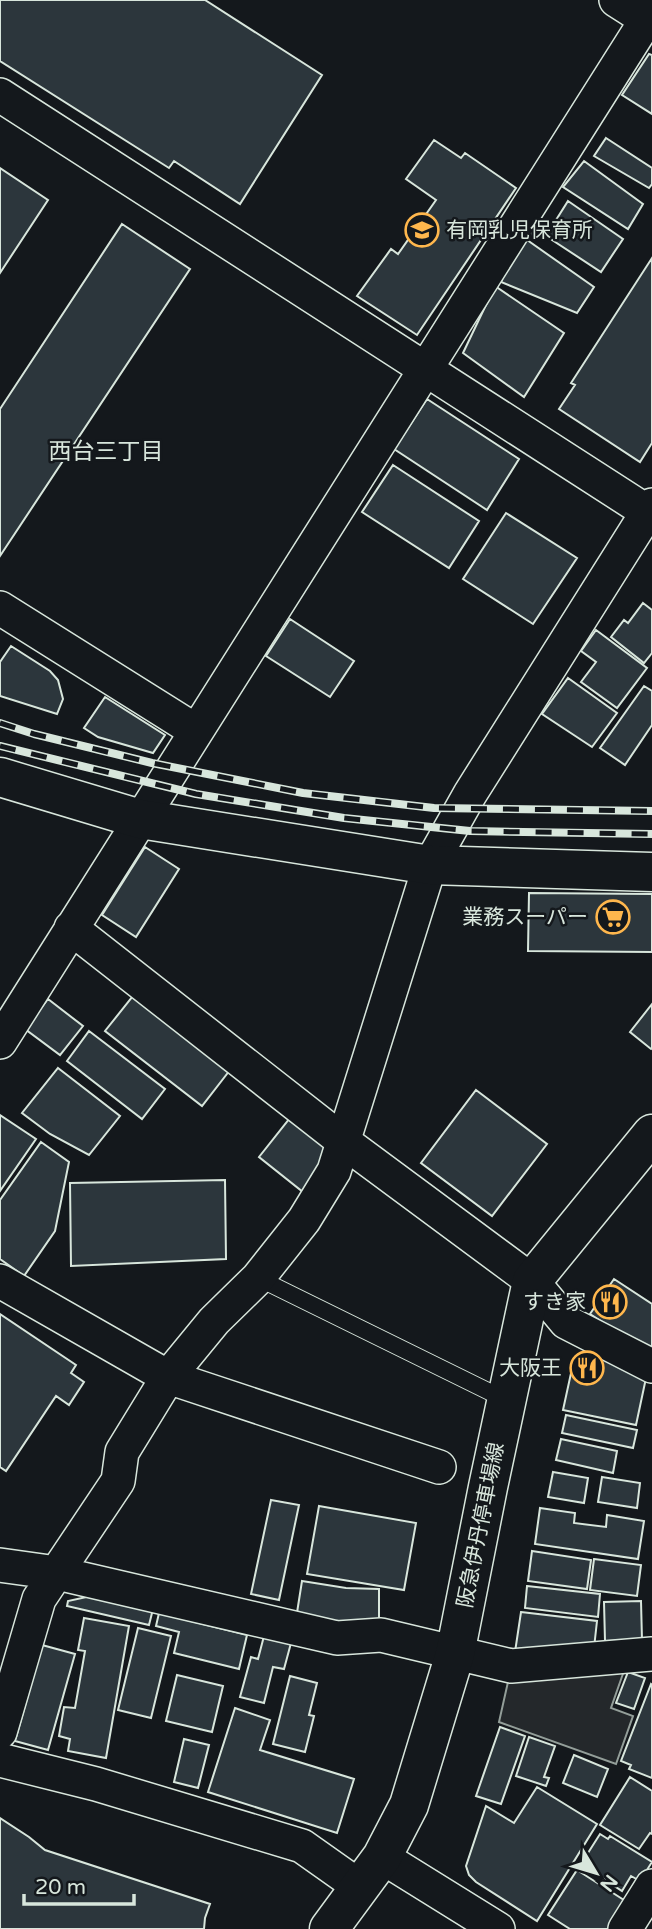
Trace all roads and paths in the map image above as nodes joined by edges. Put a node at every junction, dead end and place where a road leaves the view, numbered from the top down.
1 (616, 0) edge
2 (650, 18) edge
3 (0, 95) edge
4 (426, 368) junction
5 (650, 511) edge
6 (0, 608) edge
7 (196, 730) junction
8 (0, 777) edge
9 (140, 819) junction
10 (430, 865) junction
11 (652, 872) edge
12 (72, 928) junction
13 (0, 1042) edge
14 (652, 1135) edge
15 (343, 1141) junction
16 (258, 1278) junction
17 (0, 1281) edge
18 (532, 1281) junction
19 (652, 1366) edge
20 (168, 1377) junction
21 (506, 1400) junction
22 (439, 1467) dead end
23 (0, 1565) edge
24 (57, 1573) junction
25 (455, 1654) junction
26 (652, 1654) edge
27 (0, 1732) edge
28 (0, 1760) edge
29 (371, 1872) junction
30 (652, 1886) edge
31 (328, 1929) edge
32 (498, 1929) edge
33 (625, 1929) edge

1 - 2 street
2 - 4 street
3 - 4 street
4 - 5 street
4 - 7 street
5 - 10 street
6 - 7 street
7 - 9 street
8 - 9 main road
9 - 10 main road
9 - 12 street
10 - 11 main road
10 - 15 street
12 - 13 street
12 - 15 street
14 - 18 main road, 阪急伊丹停車場線
15 - 16 street
15 - 18 street
16 - 20 street
16 - 21 lane
17 - 20 street
18 - 19 street
18 - 21 main road, 阪急伊丹停車場線
20 - 22 street
20 - 24 street
21 - 25 main road, 阪急伊丹停車場線
23 - 24 street
24 - 25 street
24 - 27 street
25 - 26 street
25 - 29 main road, 阪急伊丹停車場線
28 - 29 street
29 - 31 main road, 阪急伊丹停車場線
29 - 32 street
30 - 33 street

